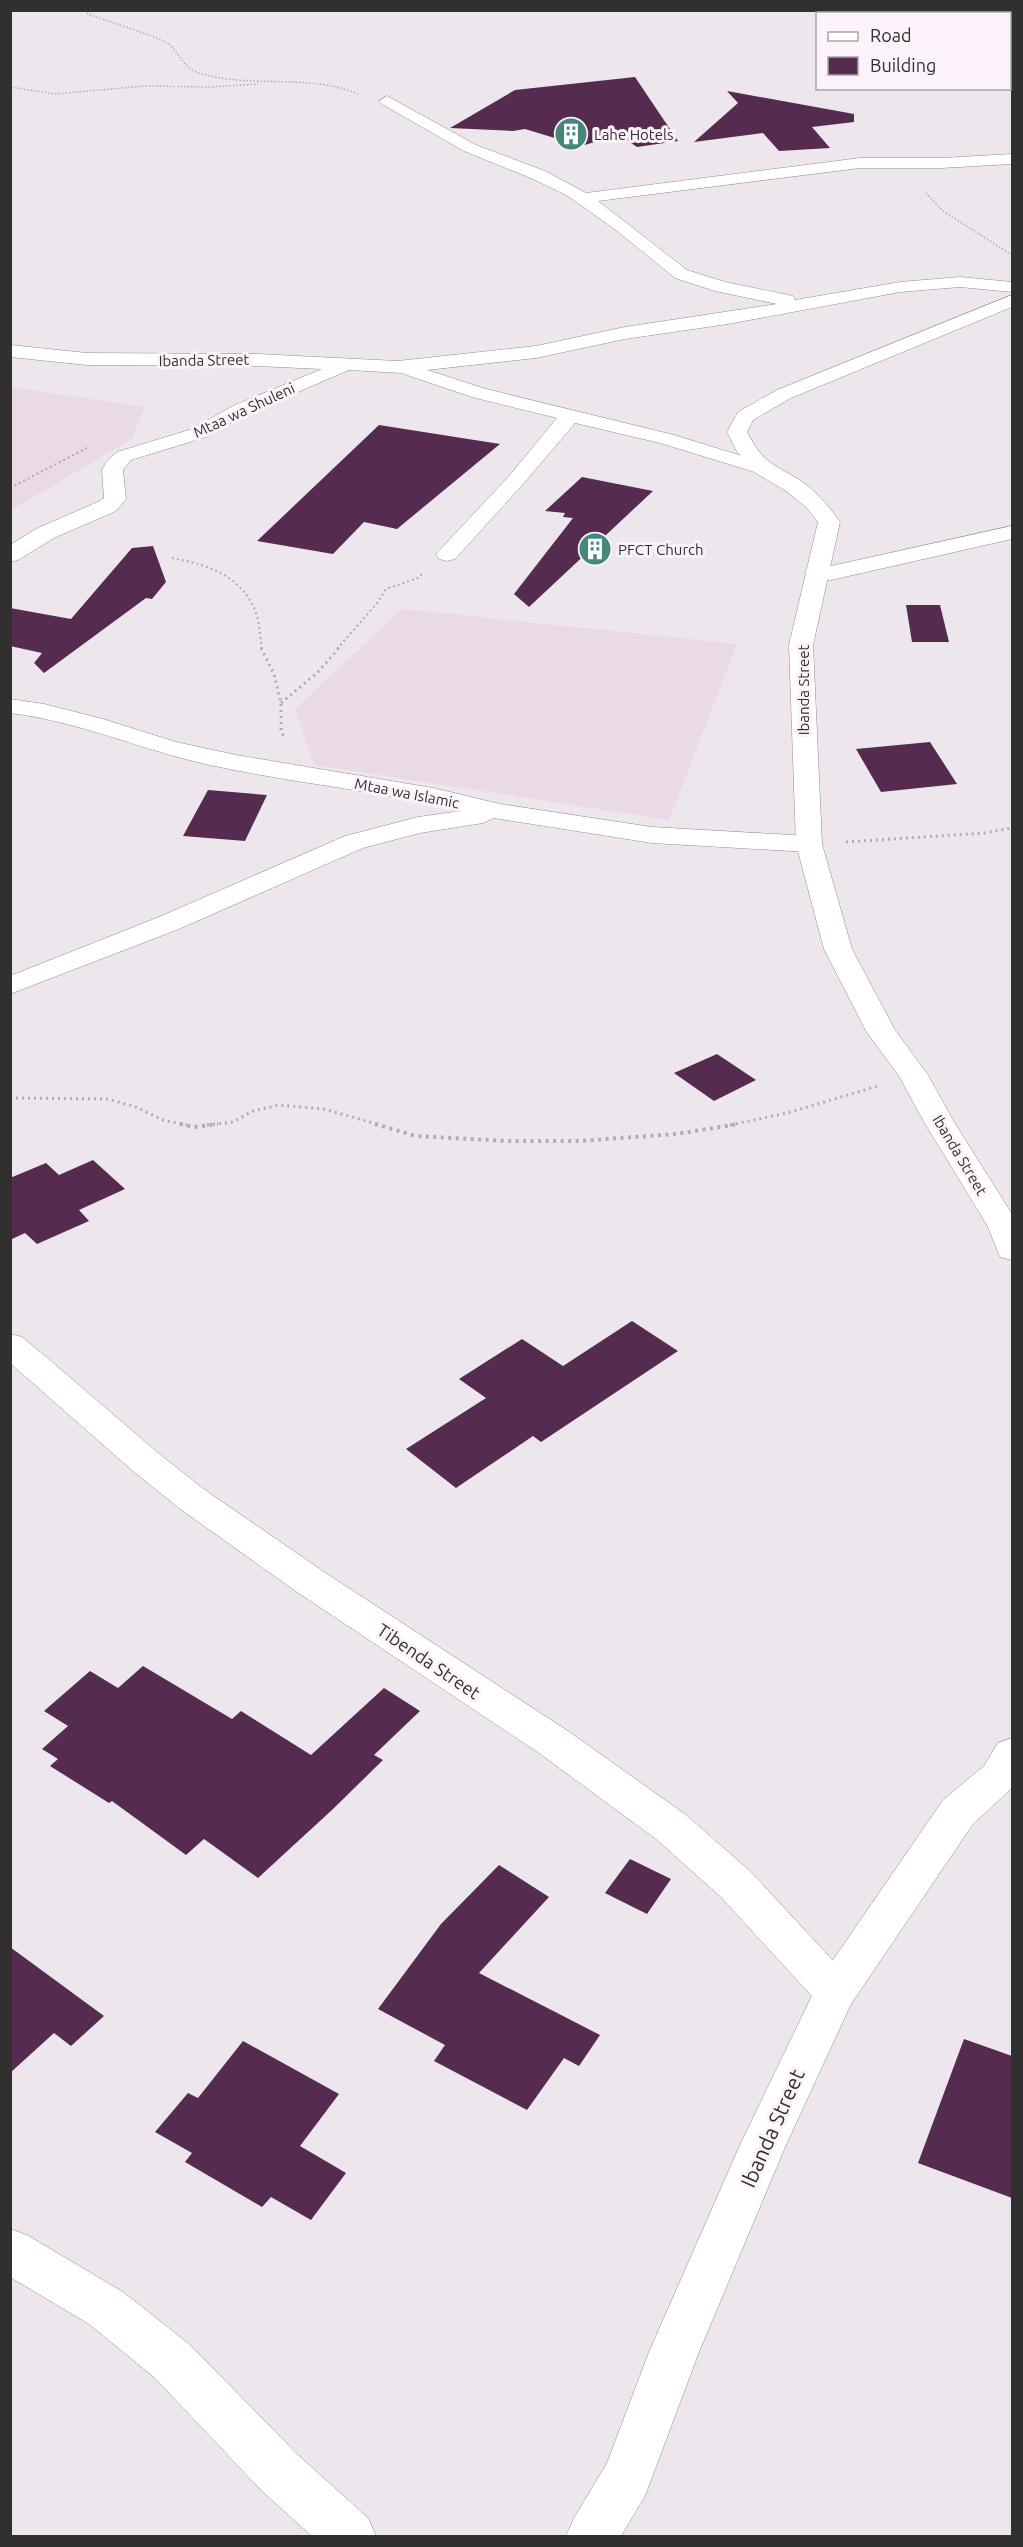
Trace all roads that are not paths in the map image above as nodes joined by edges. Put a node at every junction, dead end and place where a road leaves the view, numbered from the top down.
1 (387, 101) road end
2 (1012, 159) edge
3 (583, 198) junction
4 (1012, 287) edge
5 (1012, 302) edge
6 (806, 303) junction
7 (10, 351) edge
8 (351, 364) junction
9 (398, 367) junction
10 (571, 415) junction
11 (760, 468) junction
12 (1012, 533) edge
13 (447, 554) road end
14 (10, 555) edge
15 (816, 572) junction
16 (10, 706) edge
17 (500, 812) junction
18 (809, 844) junction
19 (10, 986) edge
20 (1009, 1233) edge
21 (10, 1346) edge
22 (1012, 1755) edge
23 (835, 1992) junction
24 (10, 2251) edge
25 (350, 2536) edge
26 (592, 2536) edge

1 - 3 street
2 - 3 street
3 - 6 street
4 - 6 street
5 - 11 street, Ibanda Street
6 - 9 street
7 - 8 street, Ibanda Street
8 - 9 street, Ibanda Street
8 - 14 street, Mtaa wa Shuleni
9 - 10 street
10 - 11 street
10 - 13 street
11 - 15 street, Ibanda Street
12 - 15 street
15 - 18 street, Ibanda Street
16 - 17 street, Mtaa wa Islamic
17 - 18 street, Mtaa wa Islamic
17 - 19 street
18 - 20 street, Ibanda Street
21 - 23 street, Tibenda Street
22 - 23 street, Ibanda Street
23 - 26 street, Ibanda Street
24 - 25 street

